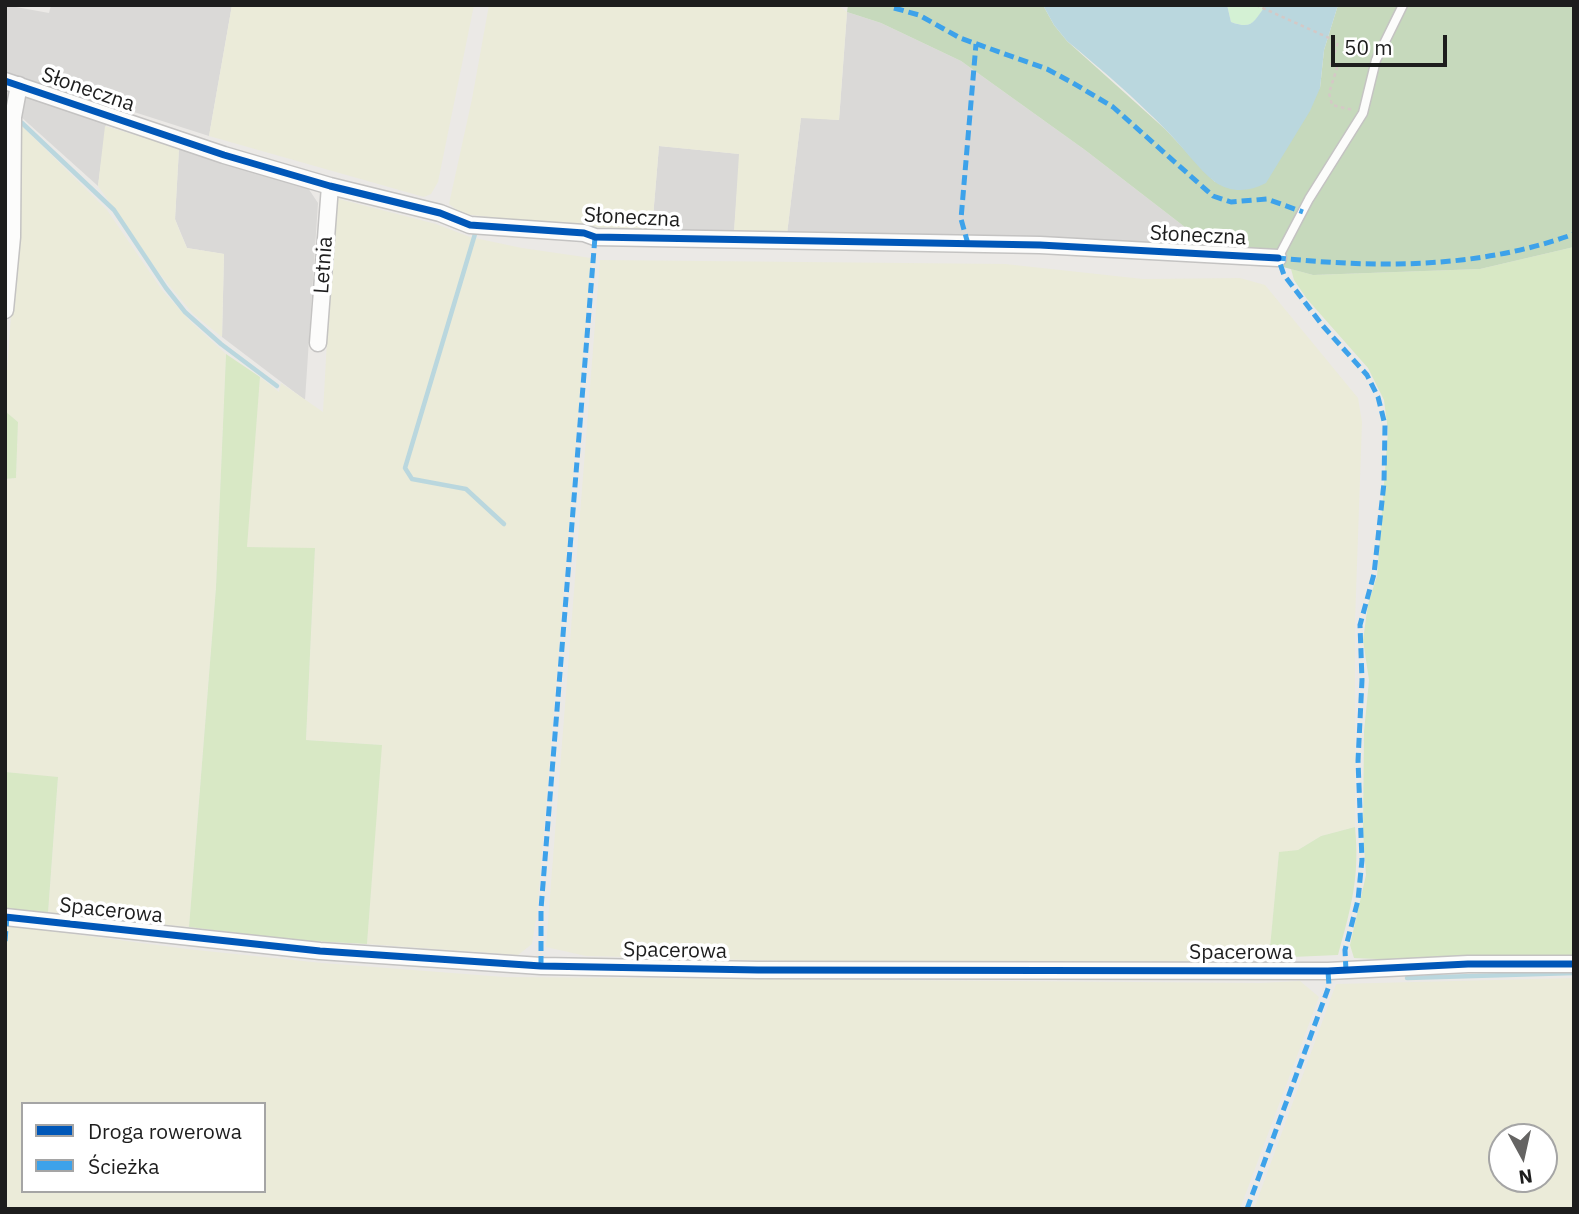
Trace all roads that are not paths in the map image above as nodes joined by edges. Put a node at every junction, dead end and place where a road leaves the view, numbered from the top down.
1 (1403, 5) edge
2 (12, 83) edge
3 (330, 186) junction
4 (1278, 258) joint
5 (5, 310) edge
6 (318, 343) dead end
7 (5, 917) edge
8 (1574, 964) edge

1 - 4 lane
2 - 3 street, Słoneczna
2 - 5 street
3 - 4 street, Słoneczna
3 - 6 street, Letnia
7 - 8 street, Spacerowa

